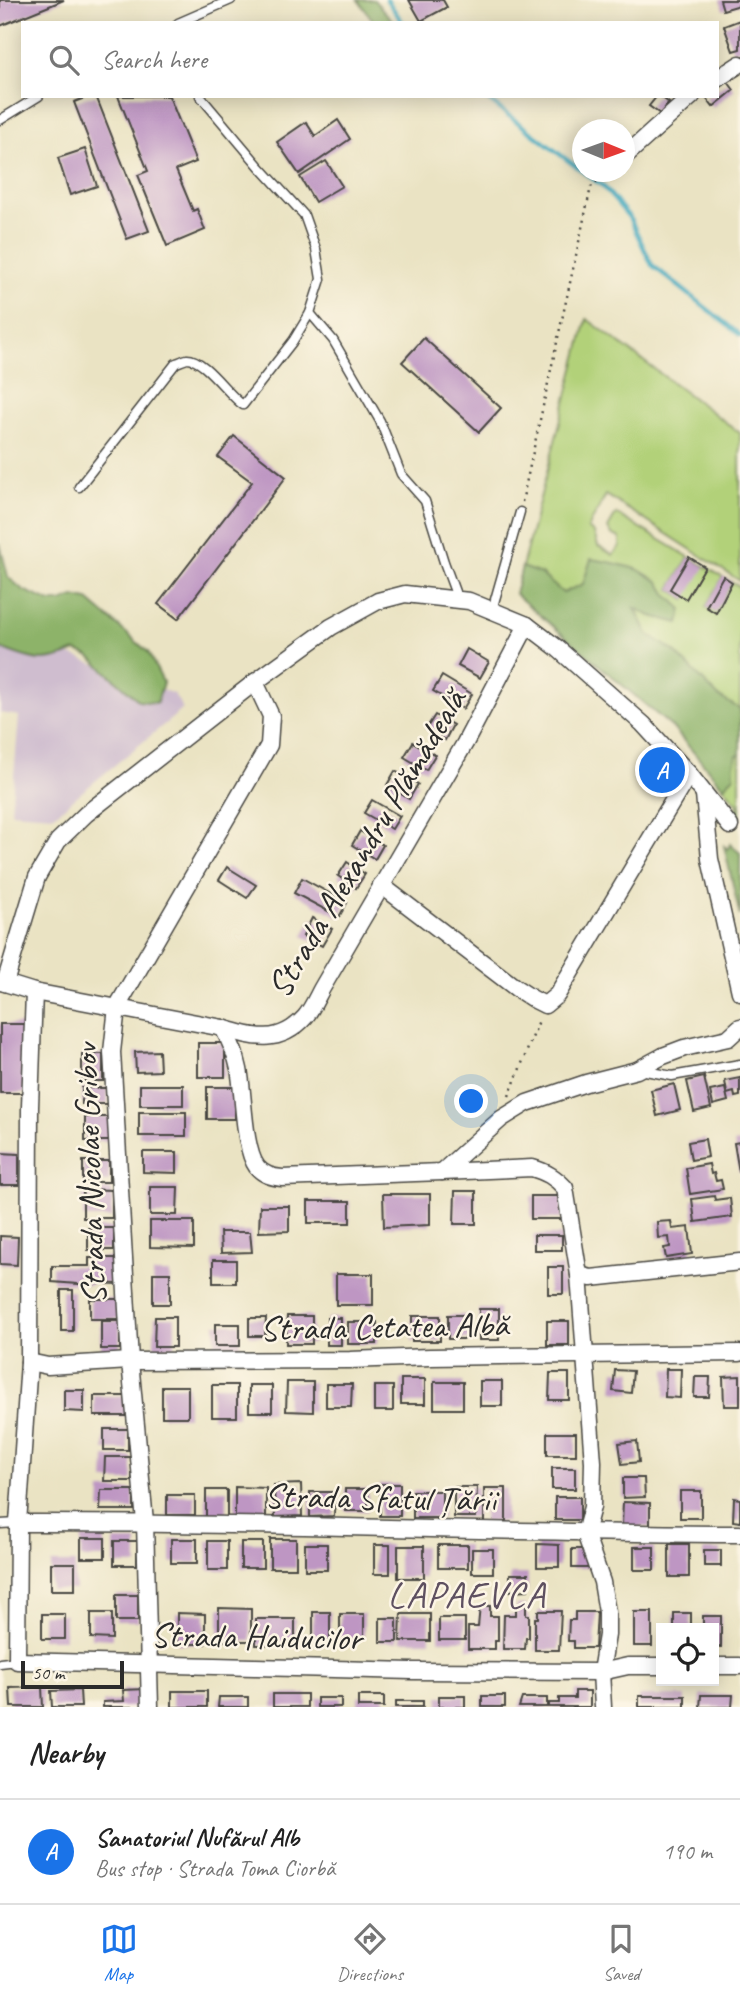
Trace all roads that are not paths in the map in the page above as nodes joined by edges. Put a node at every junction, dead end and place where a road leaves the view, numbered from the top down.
1 (231, 0) edge
2 (183, 21) edge
3 (740, 64) edge
4 (719, 78) edge
5 (36, 98) edge
6 (202, 98) edge
7 (690, 98) edge
8 (0, 120) edge
9 (635, 148) edge
10 (310, 313) junction
11 (79, 487) dead end
12 (520, 512) road end
13 (458, 600) junction
14 (492, 611) junction
15 (527, 625) junction
16 (256, 682) junction
17 (689, 775) junction
18 (704, 794) junction
19 (730, 826) dead end
20 (381, 886) junction
21 (2, 982) edge
22 (34, 992) junction
23 (740, 992) edge
24 (117, 1007) junction
25 (740, 1027) edge
26 (223, 1028) junction
27 (740, 1064) edge
28 (637, 1070) junction
29 (442, 1172) junction
30 (740, 1262) edge
31 (579, 1275) junction
32 (740, 1353) edge
33 (586, 1354) junction
34 (130, 1361) junction
35 (29, 1362) junction
36 (145, 1522) junction
37 (18, 1523) junction
38 (0, 1524) edge
39 (585, 1533) junction
40 (740, 1534) edge
41 (17, 1661) junction
42 (0, 1663) edge
43 (149, 1665) junction
44 (656, 1665) edge
45 (719, 1666) edge
46 (740, 1666) edge
47 (601, 1672) junction
48 (150, 1707) edge
49 (603, 1707) edge

1 - 2 lane
3 - 4 street
5 - 8 lane
6 - 10 lane
7 - 9 street
10 - 11 lane
10 - 13 lane
12 - 14 lane
13 - 14 street
13 - 16 street
14 - 15 street
15 - 17 street
15 - 20 street, Strada Alexandru Plămădeală
16 - 21 street
16 - 24 street, Strada Nicolae Gribov
17 - 18 street
17 - 20 street
18 - 19 street
18 - 23 street
20 - 26 street, Strada Alexandru Plămădeală
21 - 22 street, Strada Alexandru Plămădeală
22 - 24 street, Strada Alexandru Plămădeală
22 - 35 street
24 - 26 street, Strada Alexandru Plămădeală
24 - 34 street, Strada Nicolae Gribov
25 - 28 street
26 - 29 street
27 - 28 lane
28 - 29 street
29 - 31 street
30 - 31 street
31 - 33 street
32 - 33 street, Strada Cetatea Albă
33 - 34 street, Strada Cetatea Albă
33 - 39 street
34 - 35 street, Strada Cetatea Albă
34 - 36 street, Strada Nicolae Gribov
35 - 37 street
36 - 37 street, Strada Sfatul Țării
36 - 39 street, Strada Sfatul Țării
36 - 43 street, Strada Nicolae Gribov
37 - 38 lane
37 - 41 street
39 - 40 street, Strada Sfatul Țării
39 - 47 street
41 - 42 lane
41 - 43 street, Strada Haiducilor
43 - 47 street, Strada Haiducilor
43 - 48 street, Strada Nicolae Gribov
44 - 47 street, Strada Haiducilor
45 - 46 street
47 - 49 street

